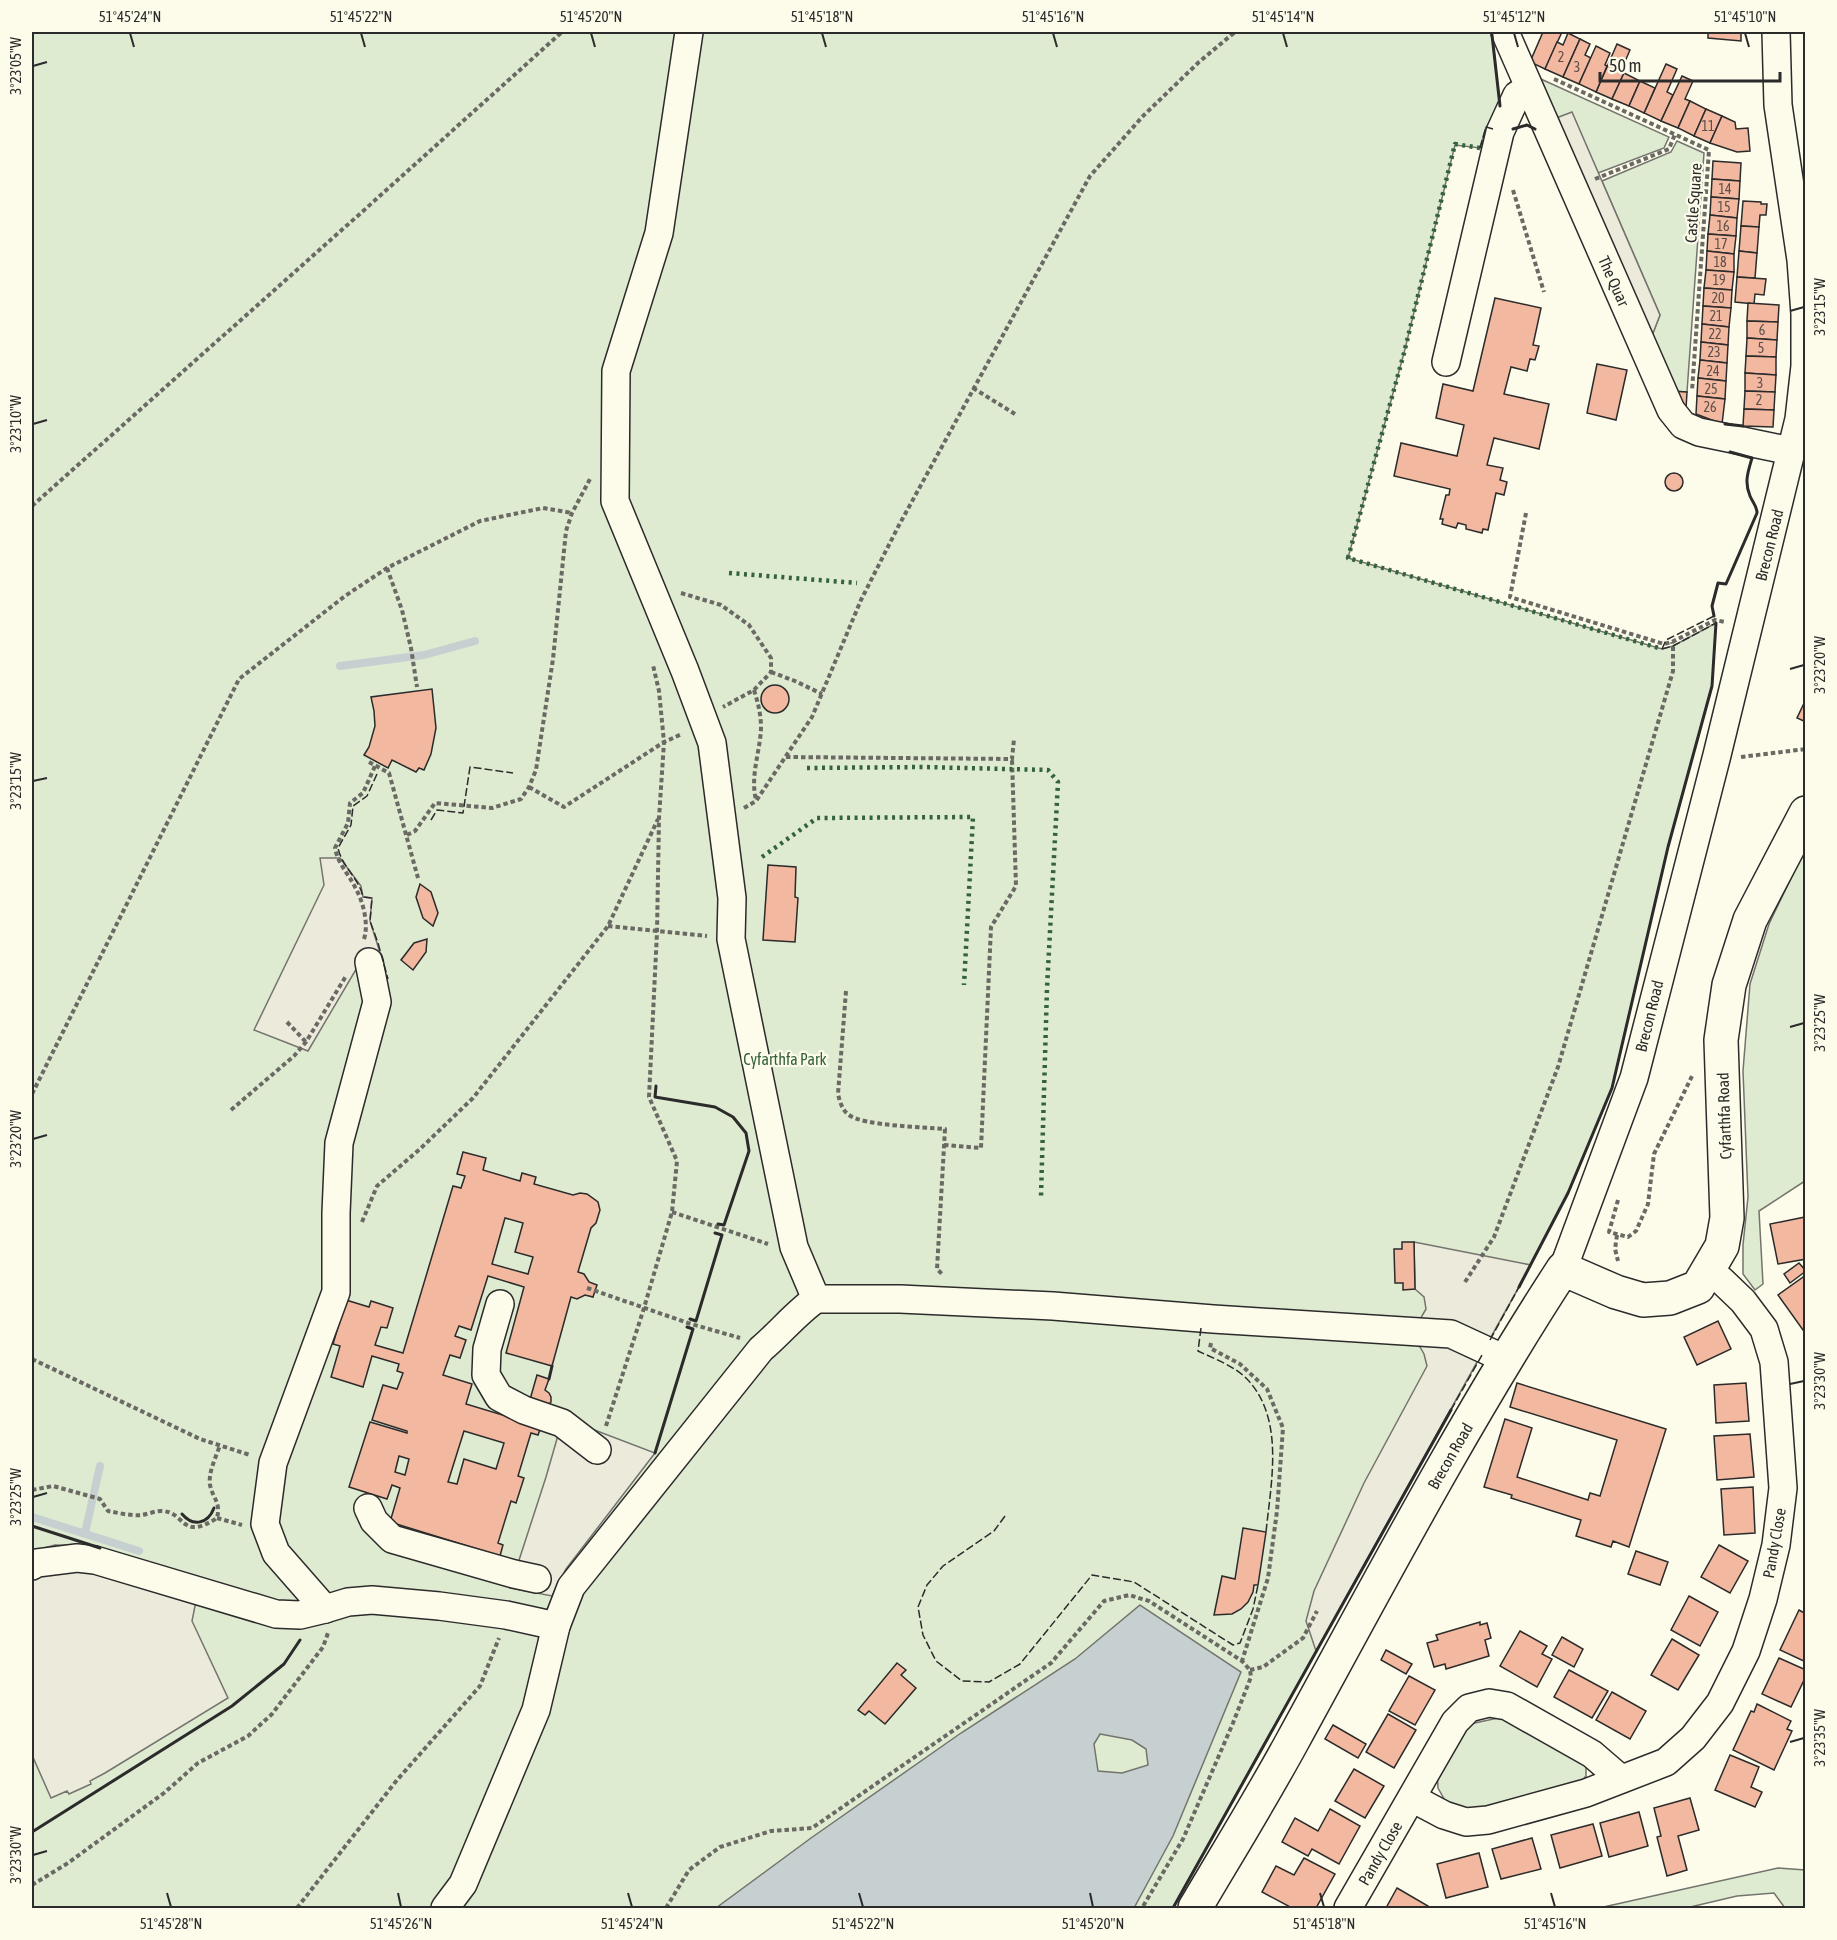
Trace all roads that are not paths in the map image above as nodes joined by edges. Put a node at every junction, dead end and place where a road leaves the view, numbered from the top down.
1 (689, 32) edge
2 (1505, 32) edge
3 (1776, 32) edge
4 (1525, 81) junction
5 (1446, 362) dead end
6 (1791, 451) junction
7 (1806, 813) edge
8 (360, 961) road end
9 (1563, 1269) junction
10 (1708, 1273) junction
11 (816, 1299) junction
12 (500, 1305) dead end
13 (1505, 1359) junction
14 (597, 1450) road end
15 (368, 1508) dead end
16 (32, 1566) edge
17 (537, 1579) dead end
18 (328, 1618) junction
19 (556, 1626) junction
20 (1621, 1779) junction
21 (1412, 1798) junction
22 (445, 1908) edge
23 (1195, 1908) edge
24 (1348, 1908) edge

1 - 11 street
2 - 4 street, The Quar
3 - 6 street, Brecon Road
4 - 5 street
4 - 6 street, The Quar
6 - 9 street, Brecon Road
7 - 10 main road, Cyfarthfa Road
8 - 18 street
9 - 10 main road, Cyfarthfa Road
9 - 13 main road, Brecon Road
10 - 20 street, Pandy Close
11 - 13 street
11 - 19 street
12 - 14 street
13 - 23 main road, Brecon Road
15 - 17 street
16 - 18 street
18 - 19 street
19 - 22 street
20 - 21 street, Pandy Close
20 - 21 street, Pandy Close
21 - 24 street, Pandy Close

